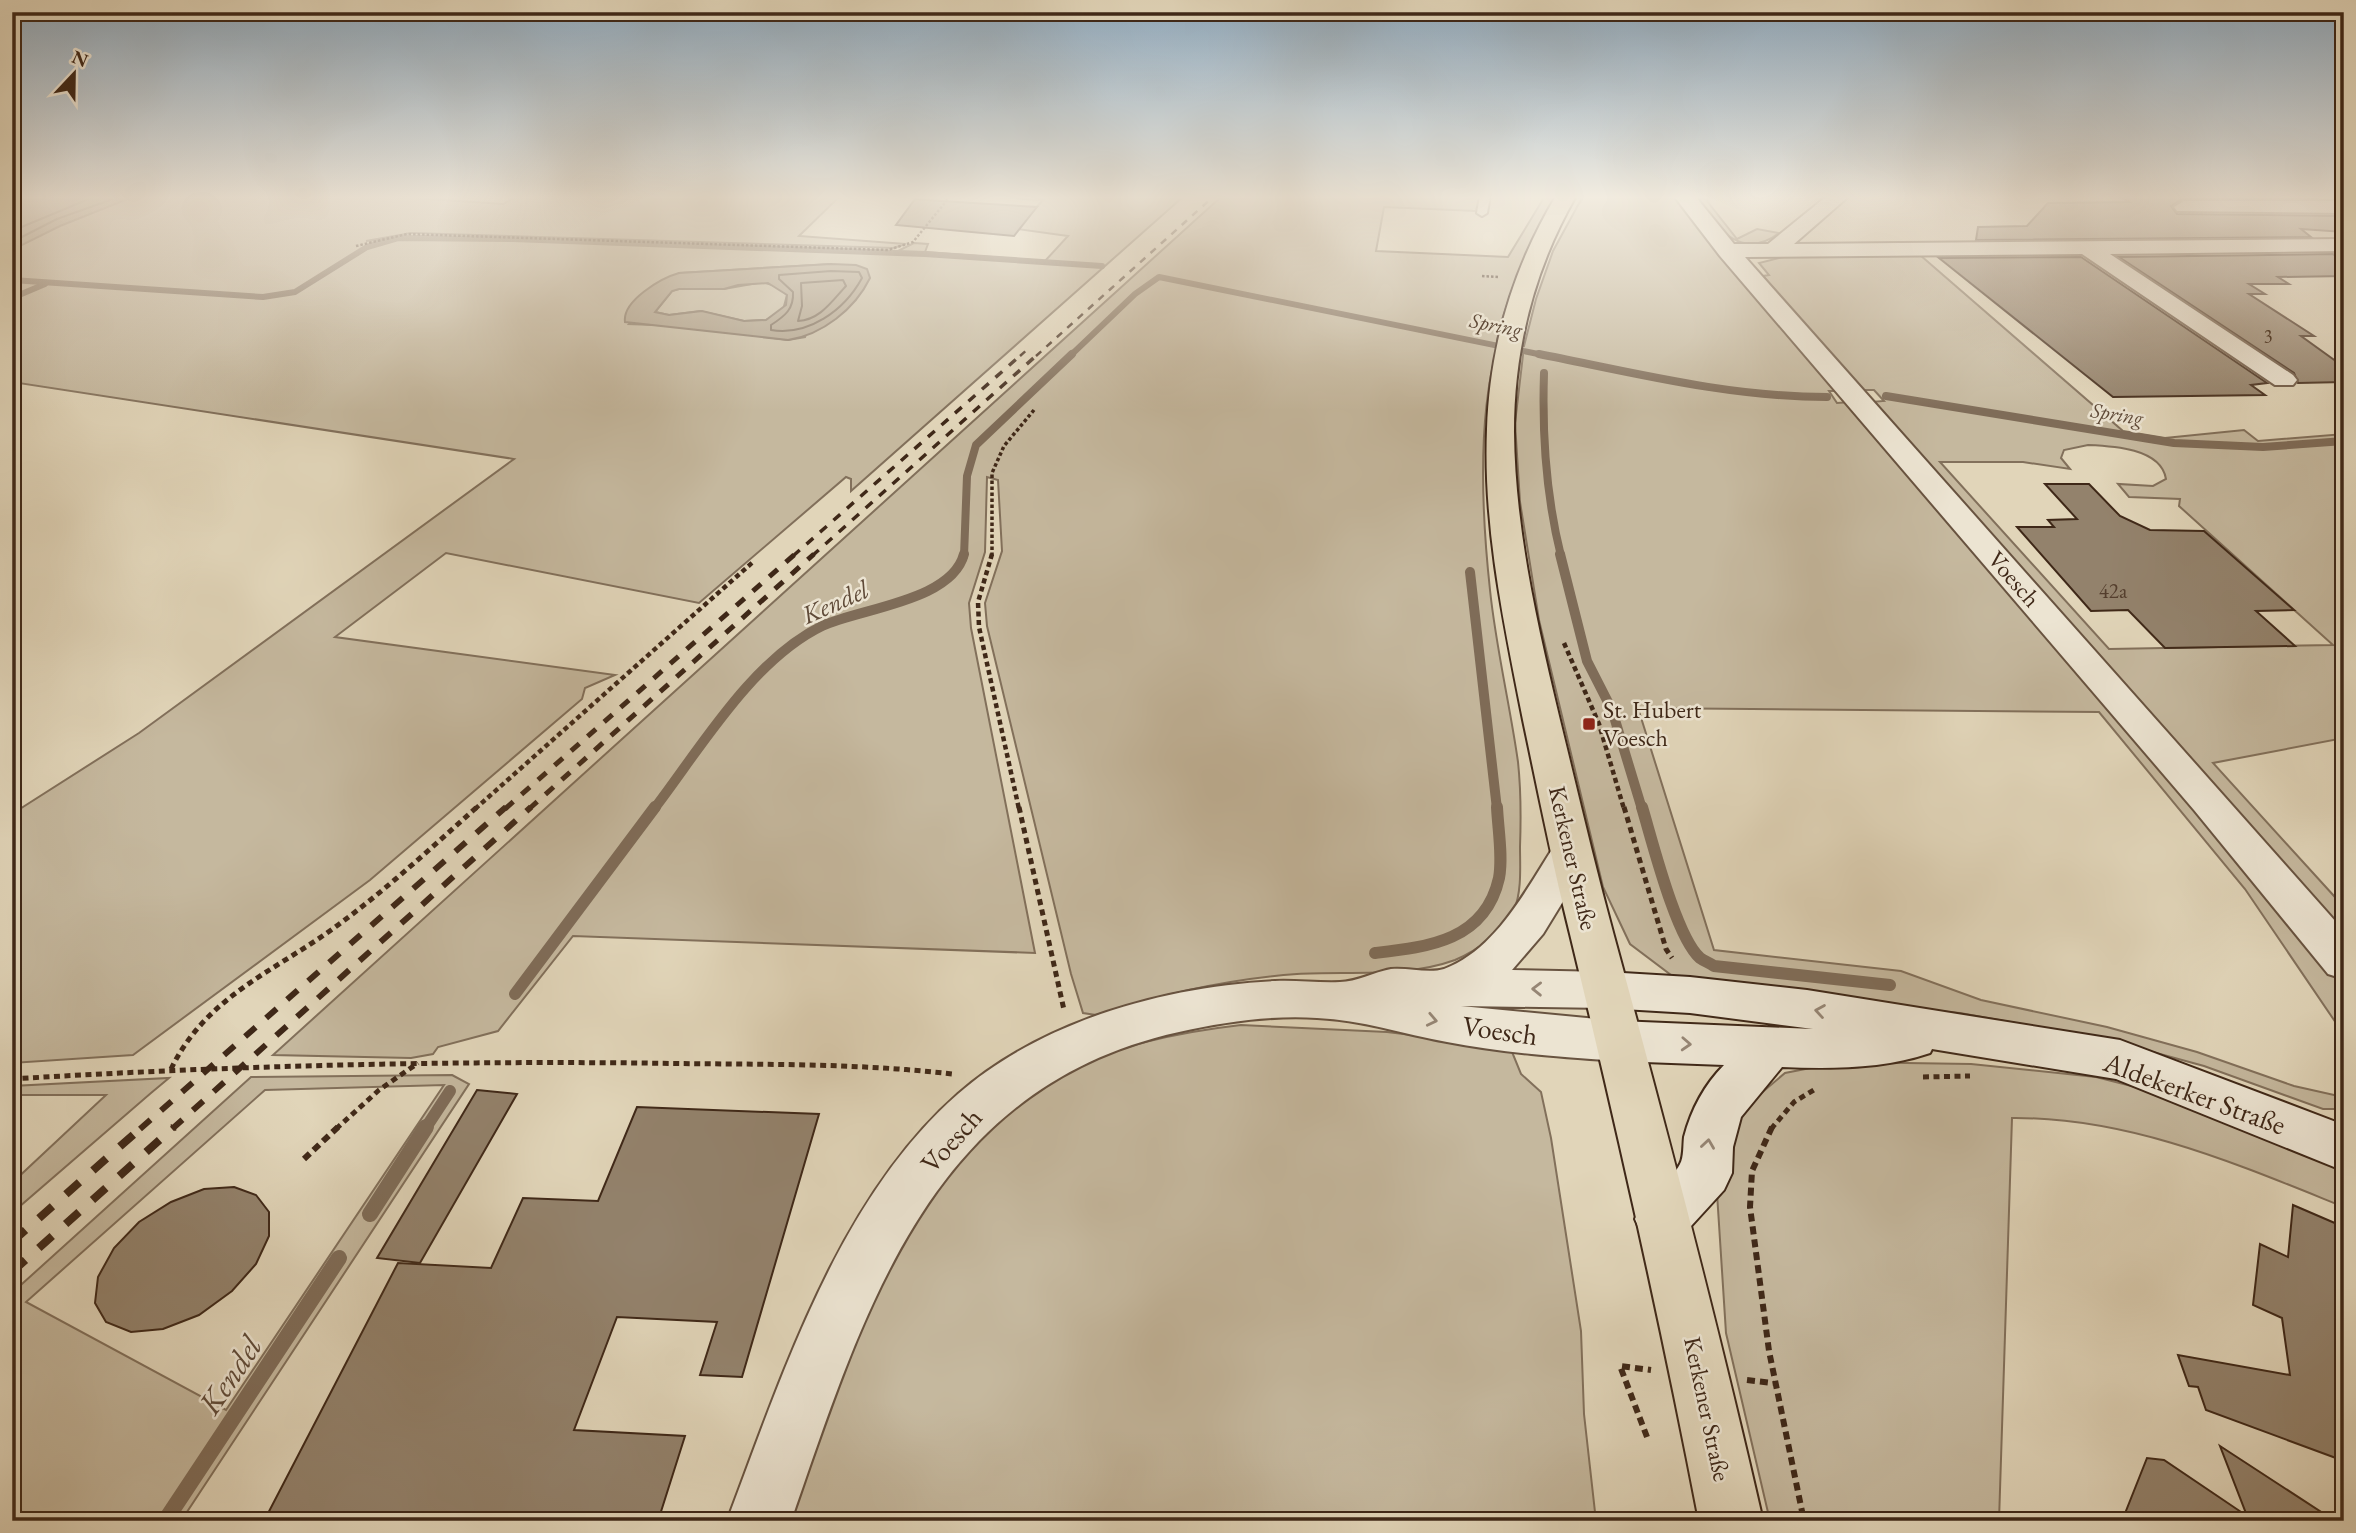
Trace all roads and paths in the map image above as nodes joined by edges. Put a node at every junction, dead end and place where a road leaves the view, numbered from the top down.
1 (1530, 268) edge
2 (1742, 268) edge
3 (2116, 268) edge
4 (2284, 380) dead end
5 (1034, 410) dead end
6 (753, 562) dead end
7 (1562, 636) dead end
8 (1589, 724) dead end
9 (1599, 724) junction
10 (1571, 854) junction
11 (1666, 949) dead end
12 (2344, 962) edge
13 (1449, 988) junction
14 (1606, 990) junction
15 (1341, 1001) junction
16 (1960, 1034) junction
17 (1618, 1041) junction
18 (1766, 1048) junction
19 (1073, 1049) junction
20 (418, 1063) junction
21 (171, 1069) junction
22 (1981, 1076) dead end
23 (1912, 1077) dead end
24 (12, 1079) edge
25 (1012, 1082) junction
26 (1832, 1085) dead end
27 (2344, 1148) edge
28 (304, 1159) dead end
29 (1662, 1219) junction
30 (759, 1521) edge
31 (1731, 1521) edge
32 (1804, 1521) edge

1 - 10 main road, Kerkener Straße
2 - 12 street, Voesch
3 - 4 street
5 - 19 path
6 - 21 path
7 - 9 path
8 - 9 path
9 - 11 path
10 - 13 street, Voesch
10 - 14 main road, Kerkener Straße
14 -> 13 street, Voesch
13 - 15 street, Voesch
16 -> 14 street, Voesch
14 - 17 main road, Kerkener Straße
15 -> 17 street, Voesch
15 - 19 street, Voesch
16 - 18 street, Voesch
16 - 27 street, Aldekerker Straße
17 -> 18 street, Voesch
17 - 29 main road, Kerkener Straße
29 -> 18 street
19 - 25 street, Voesch
20 - 21 path
20 - 25 path
20 - 28 path
21 - 24 path
22 - 23 path
25 - 30 street, Voesch
26 - 32 path
29 - 31 main road, Kerkener Straße

